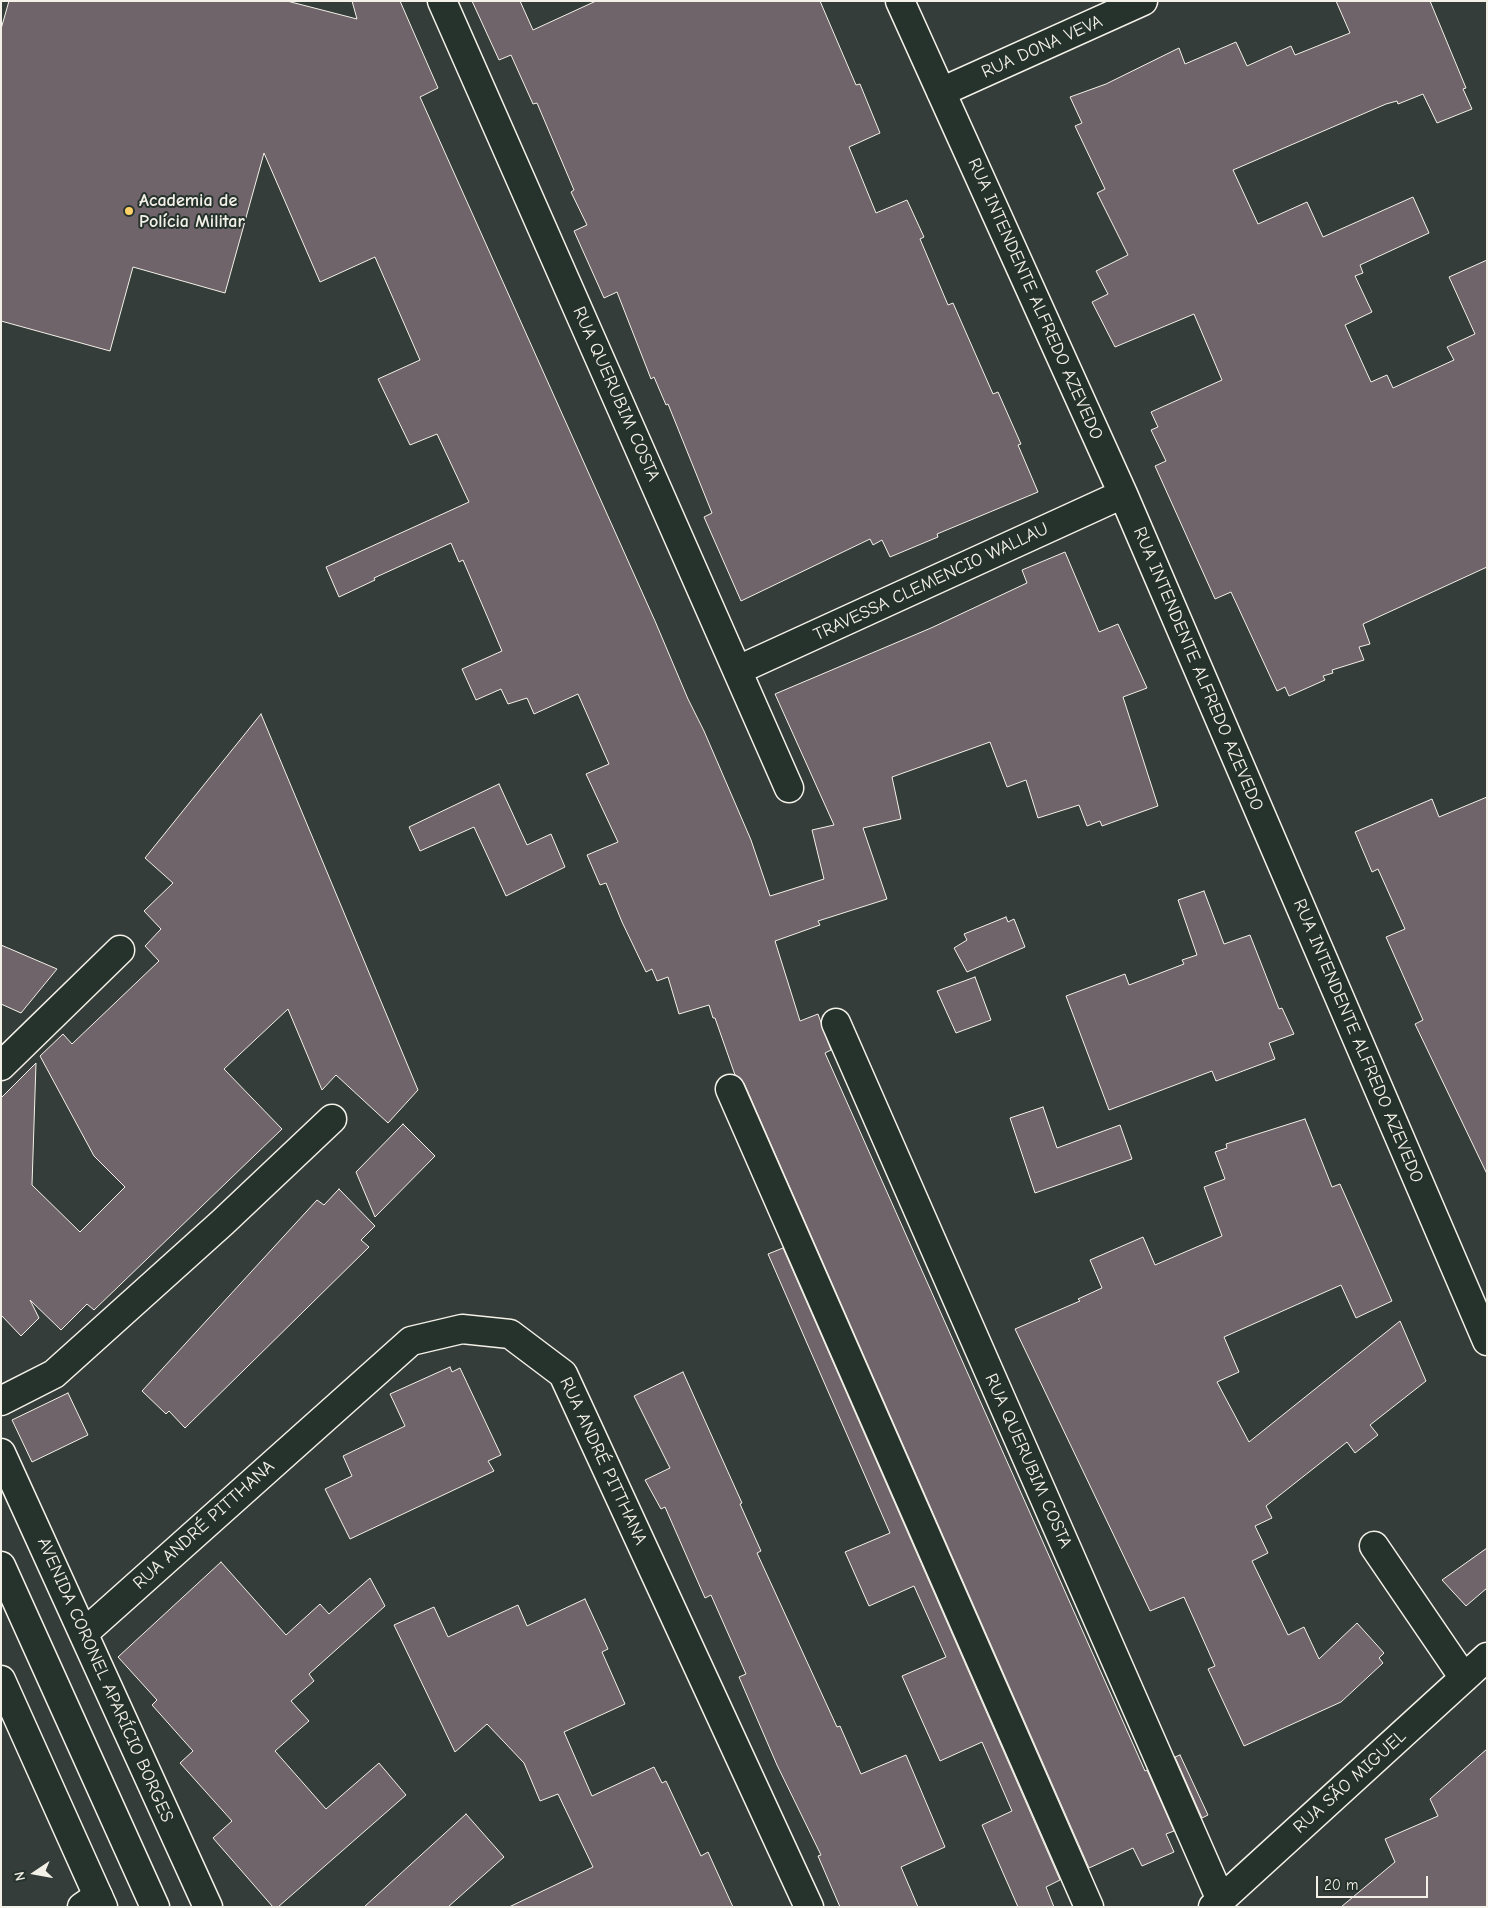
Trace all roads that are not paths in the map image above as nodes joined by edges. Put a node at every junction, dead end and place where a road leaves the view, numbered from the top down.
1 (442, 1) edge
2 (900, 1) edge
3 (1143, 1) edge
4 (941, 92) junction
5 (1123, 494) junction
6 (738, 670) junction
7 (789, 788) dead end
8 (120, 950) dead end
9 (836, 1023) dead end
10 (1, 1066) edge
11 (730, 1089) dead end
12 (332, 1119) dead end
13 (1487, 1342) edge
14 (1, 1401) edge
15 (1, 1453) edge
16 (1374, 1546) dead end
17 (1, 1566) edge
18 (84, 1633) junction
19 (1487, 1657) edge
20 (1464, 1678) junction
21 (1, 1680) edge
22 (94, 1903) edge
23 (1217, 1903) edge
24 (155, 1907) edge
25 (208, 1907) edge
26 (809, 1907) edge
27 (1089, 1907) edge

1 - 6 street, RUA QUERUBIM COSTA
2 - 4 street, RUA INTENDENTE ALFREDO AZEVEDO
3 - 4 street, RUA DONA VEVA
4 - 5 street, RUA INTENDENTE ALFREDO AZEVEDO
5 - 6 street, TRAVESSA CLEMENCIO WALLAU
5 - 13 street, RUA INTENDENTE ALFREDO AZEVEDO
6 - 7 street, RUA QUERUBIM COSTA
8 - 10 street
9 - 23 street, RUA QUERUBIM COSTA
11 - 27 street
12 - 14 street
15 - 18 street, AVENIDA CORONEL APARÍCIO BORGES
16 - 20 street
17 - 24 street
18 - 25 street, AVENIDA CORONEL APARÍCIO BORGES
18 - 26 street, RUA ANDRÉ PITTHANA
19 - 20 street, RUA SÃO MIGUEL
20 - 23 street, RUA SÃO MIGUEL
21 - 22 street

